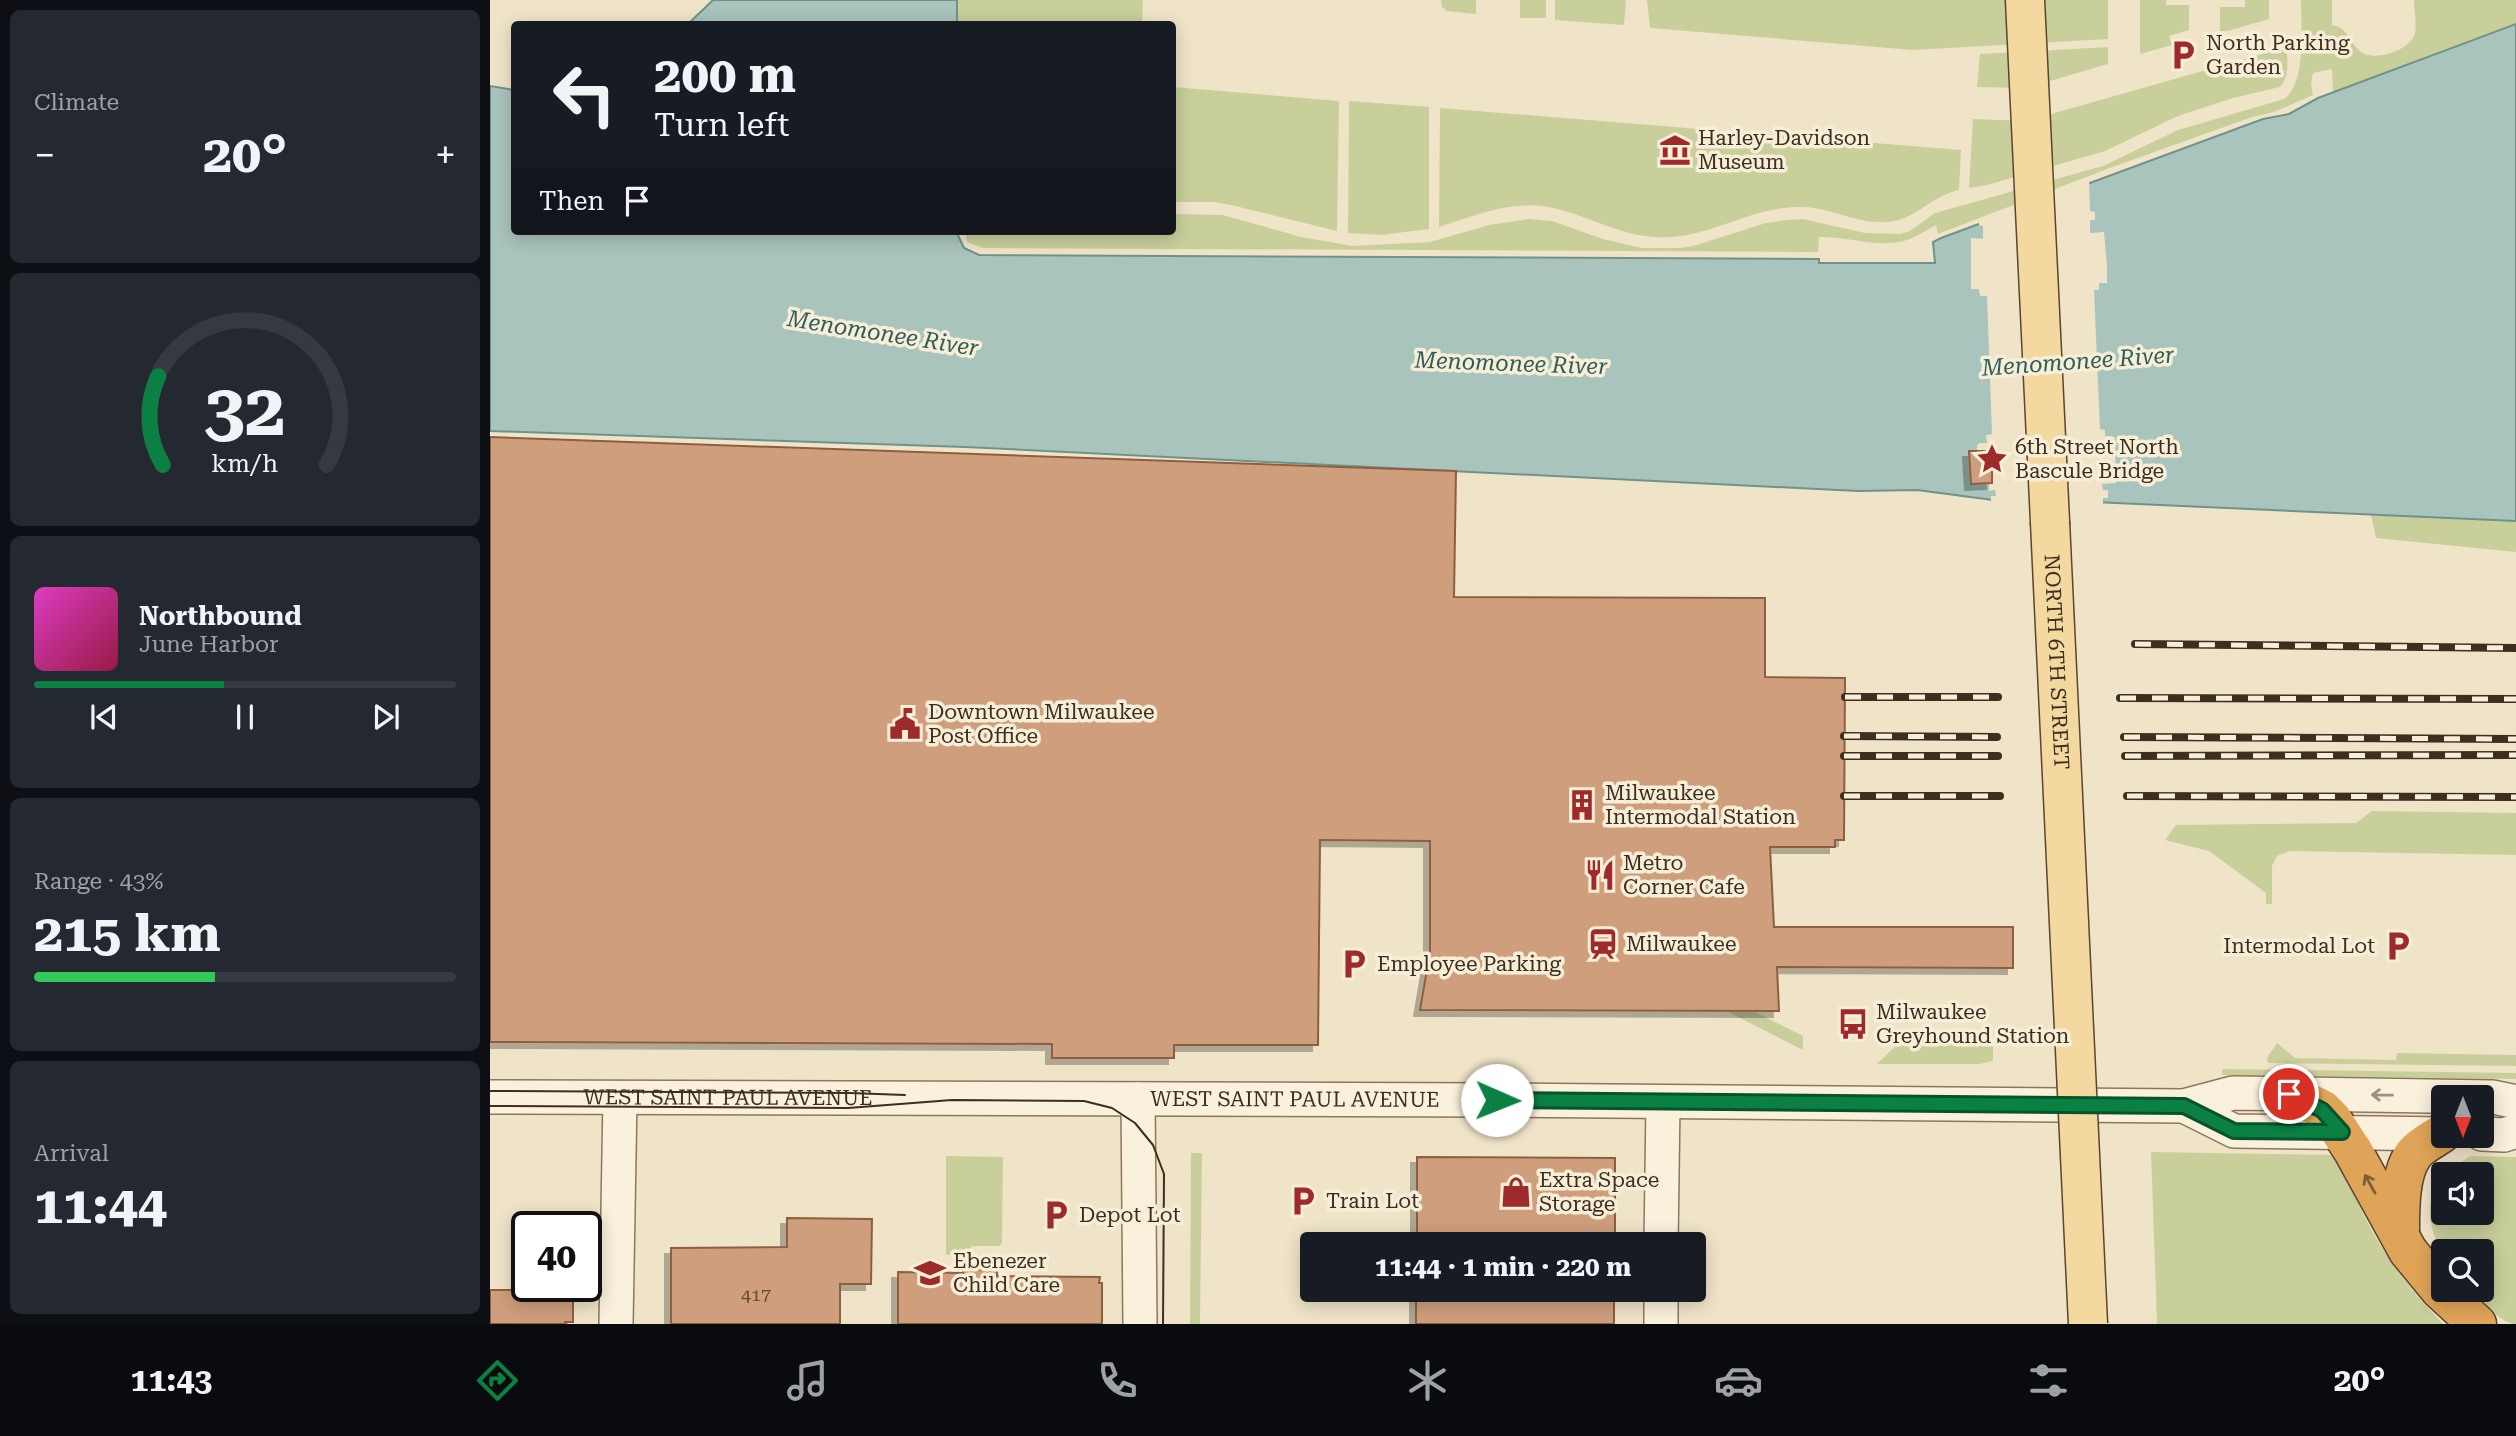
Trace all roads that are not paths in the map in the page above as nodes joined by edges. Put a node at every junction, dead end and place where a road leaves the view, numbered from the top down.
1 (2025, 0) edge
2 (2289, 1094) junction
3 (490, 1097) edge
4 (620, 1098) junction
5 (1138, 1099) junction
6 (2516, 1102) edge
7 (1663, 1103) junction
8 (2184, 1106) junction
9 (2516, 1131) edge
10 (2342, 1132) junction
11 (2431, 1134) edge
12 (2494, 1135) edge
13 (2431, 1141) edge
14 (1661, 1232) edge
15 (2400, 1235) junction
16 (1661, 1302) edge
17 (616, 1324) edge
18 (1140, 1324) edge
19 (1661, 1324) edge
20 (2088, 1324) edge
21 (2477, 1324) edge

1 - 20 main road, NORTH 6TH STREET, bridge
6 -> 2 street, WEST SAINT PAUL AVENUE
2 - 8 street, WEST SAINT PAUL AVENUE
2 - 10 highway
3 - 4 street, WEST SAINT PAUL AVENUE
4 - 5 street, WEST SAINT PAUL AVENUE
4 - 17 street
5 - 7 street, WEST SAINT PAUL AVENUE
5 - 18 street
7 - 8 street, WEST SAINT PAUL AVENUE
7 - 14 street
8 - 10 street, WEST SAINT PAUL AVENUE
9 - 12 street
10 - 11 street, WEST SAINT PAUL AVENUE
15 -> 10 highway
13 - 15 highway
15 - 21 highway
16 - 19 street

